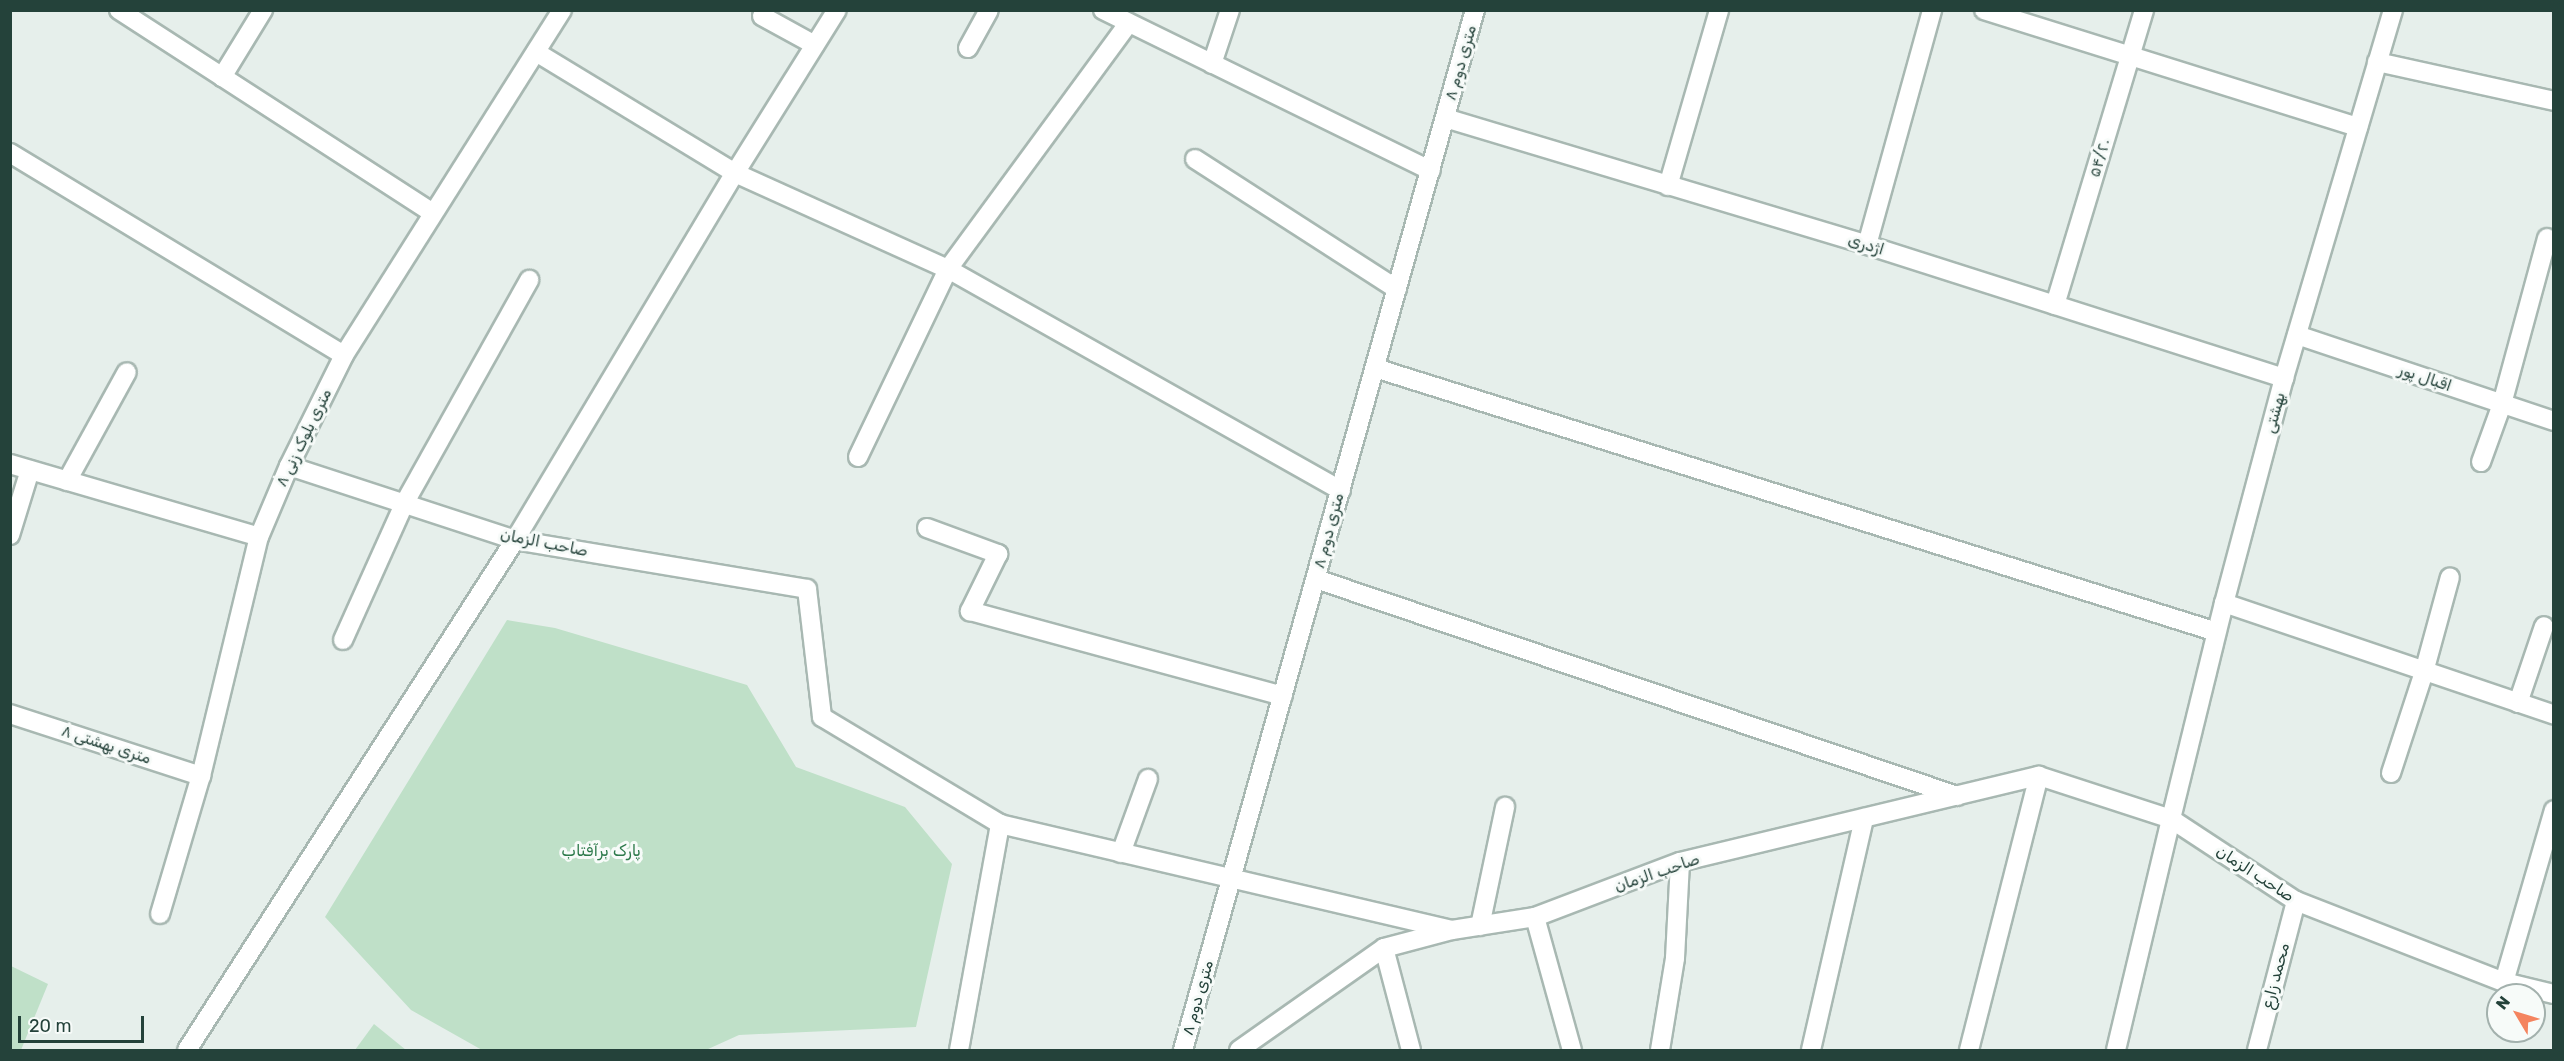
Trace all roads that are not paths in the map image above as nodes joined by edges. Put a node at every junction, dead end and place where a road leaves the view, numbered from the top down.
1 (119, 10) edge
2 (263, 10) edge
3 (562, 10) edge
4 (837, 10) edge
5 (989, 10) edge
6 (1103, 10) edge
7 (1230, 10) edge
8 (1475, 10) edge
9 (1719, 10) edge
10 (1932, 10) edge
11 (1984, 10) edge
12 (2144, 10) edge
13 (2393, 10) edge
14 (762, 16) dead end
15 (1128, 23) junction
16 (815, 45) junction
17 (968, 48) dead end
18 (536, 52) junction
19 (2130, 56) junction
20 (2377, 62) junction
21 (1212, 64) junction
22 (222, 77) junction
23 (2553, 101) edge
24 (1445, 118) junction
25 (2358, 127) junction
26 (10, 153) edge
27 (1195, 159) dead end
28 (1431, 171) junction
29 (735, 173) junction
30 (1668, 186) junction
31 (433, 213) junction
32 (2547, 238) dead end
33 (1868, 245) junction
34 (948, 269) junction
35 (528, 280) dead end
36 (1397, 289) junction
37 (2055, 305) junction
38 (2297, 335) junction
39 (344, 354) junction
40 (1375, 368) junction
41 (128, 372) dead end
42 (2284, 378) junction
43 (2502, 404) junction
44 (2553, 421) edge
45 (858, 457) dead end
46 (2481, 462) dead end
47 (10, 465) edge
48 (289, 466) junction
49 (30, 470) junction
50 (68, 481) junction
51 (1341, 490) junction
52 (404, 504) junction
53 (927, 528) dead end
54 (10, 535) edge
55 (259, 537) junction
56 (515, 540) junction
57 (2450, 577) dead end
58 (1316, 579) junction
59 (2224, 603) junction
60 (2544, 626) dead end
61 (2217, 632) junction
62 (343, 640) dead end
63 (2424, 672) junction
64 (1282, 696) junction
65 (2518, 703) junction
66 (10, 714) edge
67 (2553, 715) edge
68 (2391, 773) dead end
69 (201, 776) junction
70 (2039, 776) junction
71 (1148, 779) dead end
72 (1957, 796) junction
73 (1505, 807) dead end
74 (2553, 810) edge
75 (1863, 818) junction
76 (2171, 819) junction
77 (1000, 824) junction
78 (1121, 853) junction
79 (1680, 862) junction
80 (1231, 879) junction
81 (2296, 901) junction
82 (160, 914) dead end
83 (1535, 917) junction
84 (1480, 926) junction
85 (1452, 930) junction
86 (1384, 948) junction
87 (2504, 982) junction
88 (2553, 994) edge
89 (187, 1050) edge
90 (959, 1050) edge
91 (1183, 1050) edge
92 (1239, 1050) edge
93 (1411, 1050) edge
94 (1572, 1050) edge
95 (1660, 1050) edge
96 (1811, 1050) edge
97 (1968, 1050) edge
98 (2116, 1050) edge
99 (2257, 1050) edge

1 - 22 street
2 - 22 street
3 - 18 street, ۸ متری بلوک زنی
4 - 16 street
5 - 17 street
6 - 15 street
7 - 21 street
8 - 24 street, ۸ متری دوم
9 - 30 street
10 - 33 street
11 - 19 street
12 - 19 street, ۵۴/۲۰
13 - 20 street, بهشتی
14 - 16 street
15 - 21 street
15 - 34 street
16 - 29 street
18 - 29 street
18 - 31 street, ۸ متری بلوک زنی
19 - 25 street
19 - 37 street, ۵۴/۲۰
20 - 23 street
20 - 25 street, بهشتی
21 - 28 street
22 - 31 street
24 - 28 street, ۸ متری دوم
24 - 30 street, اژدری
25 - 38 street, بهشتی
26 - 39 street
27 - 36 street
28 - 36 street, ۸ متری دوم
29 - 34 street
29 - 56 street
30 - 33 street, اژدری
31 - 39 street, ۸ متری بلوک زنی
32 - 43 street
33 - 37 street, اژدری
34 - 45 street
34 - 51 street
35 - 52 street
36 - 40 street, ۸ متری دوم
37 - 42 street, اژدری
38 - 42 street, بهشتی
38 - 43 street, اقبال پور
39 - 48 street, ۸ متری بلوک زنی
40 - 51 street, ۸ متری دوم
40 - 61 street
41 - 50 street
42 - 59 street, بهشتی
43 - 44 street, اقبال پور
43 - 46 street
47 - 49 street
48 - 52 street, صاحب الزمان
48 - 55 street, ۸ متری بلوک زنی
49 - 50 street
49 - 54 street
50 - 55 street
51 - 58 street, ۸ متری دوم
52 - 56 street, صاحب الزمان
52 - 62 street
53 - 64 street
55 - 69 street, ۸ متری بلوک زنی
56 - 77 street, صاحب الزمان
56 - 89 street
57 - 63 street
58 - 64 street, ۸ متری دوم
58 - 72 street
59 - 61 street, بهشتی
59 - 63 street
60 - 65 street
61 - 76 street, بهشتی
63 - 65 street
63 - 68 street
64 - 80 street, ۸ متری دوم
65 - 67 street
66 - 69 street, ۸ متری بهشتی
69 - 82 street, ۸ متری بلوک زنی
70 - 72 street
70 - 76 street, صاحب الزمان
70 - 97 street
71 - 78 street
72 - 75 street, صاحب الزمان
73 - 84 street
74 - 87 street
75 - 79 street, صاحب الزمان
75 - 96 street
76 - 81 street, صاحب الزمان
76 - 98 street, بهشتی
77 - 78 street
77 - 90 street
78 - 80 street
79 - 83 street, صاحب الزمان
79 - 95 street
80 - 85 street
80 - 91 street, ۸ متری دوم
81 - 87 street, صاحب الزمان
81 - 99 street, محمد زارع
83 - 84 street, صاحب الزمان
83 - 94 street
84 - 85 street, صاحب الزمان
85 - 86 street
86 - 92 street
86 - 93 street
87 - 88 street, صاحب الزمان

